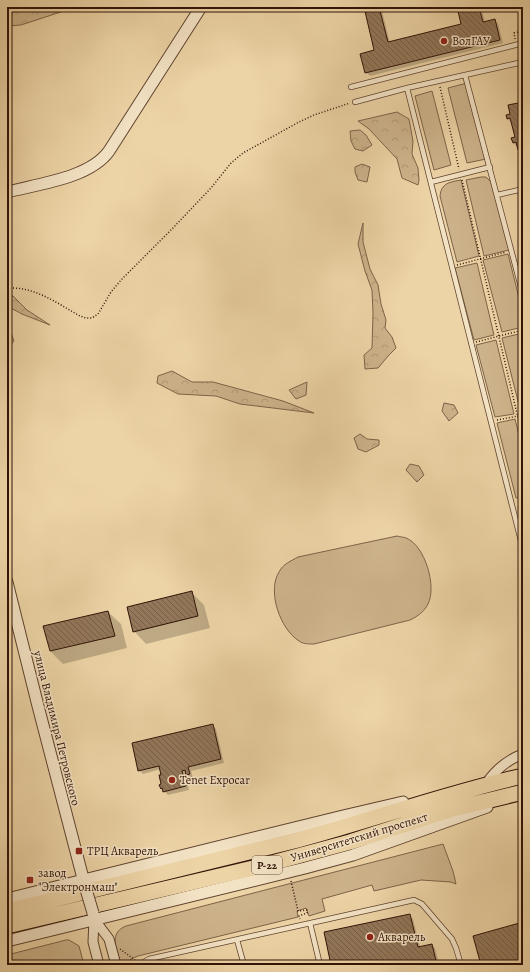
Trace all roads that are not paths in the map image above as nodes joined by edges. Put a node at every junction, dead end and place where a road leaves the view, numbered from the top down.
1 (201, 7) edge
2 (523, 43) edge
3 (523, 62) edge
4 (465, 75) junction
5 (351, 87) dead end
6 (407, 88) junction
7 (355, 102) road end
8 (490, 167) junction
9 (431, 182) junction
10 (523, 188) edge
11 (7, 192) edge
12 (497, 195) junction
13 (523, 295) edge
14 (523, 549) edge
15 (7, 582) edge
16 (523, 754) edge
17 (523, 776) edge
18 (486, 784) junction
19 (523, 793) edge
20 (84, 883) junction
21 (7, 898) edge
22 (7, 910) edge
23 (93, 916) junction
24 (310, 923) junction
25 (7, 926) edge
26 (237, 940) junction
27 (7, 941) edge
28 (139, 964) edge
29 (99, 965) edge
30 (116, 965) edge
31 (244, 965) edge
32 (320, 965) edge
33 (461, 965) edge

1 - 11 street
2 - 5 lane
3 - 4 lane
4 - 6 lane
4 - 8 lane
6 - 7 lane
6 - 9 lane
8 - 9 lane
8 - 12 lane
9 - 14 lane
10 - 12 lane
12 - 13 lane
15 - 20 street, улица Владимира Петровского
16 - 18 street
17 - 18 highway, Университетский проспект / Р-22
18 - 20 street, Университетский проспект / Р-22
18 - 22 highway, Университетский проспект / Р-22
19 - 23 street, Университетский проспект
19 - 25 highway, Университетский проспект / Р-22
20 - 21 street, Университетский проспект / Р-22
20 - 23 street, улица Владимира Петровского, bridge
23 - 27 street, Университетский проспект
23 - 29 street
23 - 30 street
24 - 26 lane
24 - 32 lane
24 - 33 lane
26 - 28 lane
26 - 31 lane

